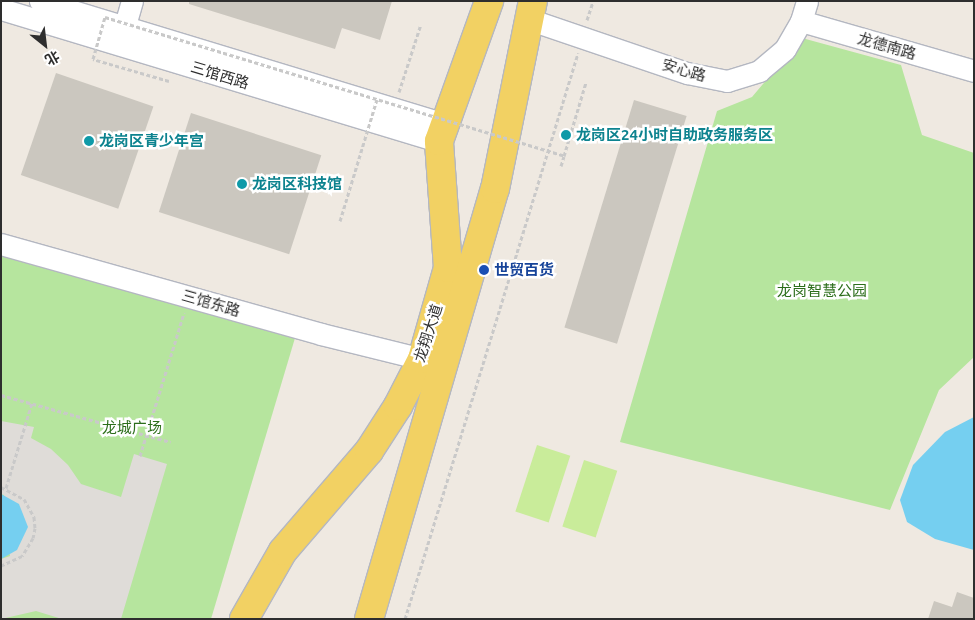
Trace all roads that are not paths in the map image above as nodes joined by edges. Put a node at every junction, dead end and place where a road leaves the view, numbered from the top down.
1 (40, 1) edge
2 (132, 1) edge
3 (488, 1) edge
4 (1, 8) edge
5 (530, 10) edge
6 (804, 11) edge
7 (122, 36) junction
8 (974, 71) edge
9 (442, 132) junction
10 (1, 244) edge
11 (422, 359) junction
12 (244, 619) edge
13 (368, 619) edge

1 - 7 street, 三馆西路
2 - 7 street
3 - 9 main road, 龙翔大道
4 - 7 street, 三馆西路
5 - 6 street, 安心路
5 - 13 main road, 龙翔大道
6 - 8 street, 龙德南路
7 - 9 street, 三馆西路
9 - 11 main road, 龙翔大道
10 - 11 street, 三馆东路
11 - 12 main road, 龙翔大道

